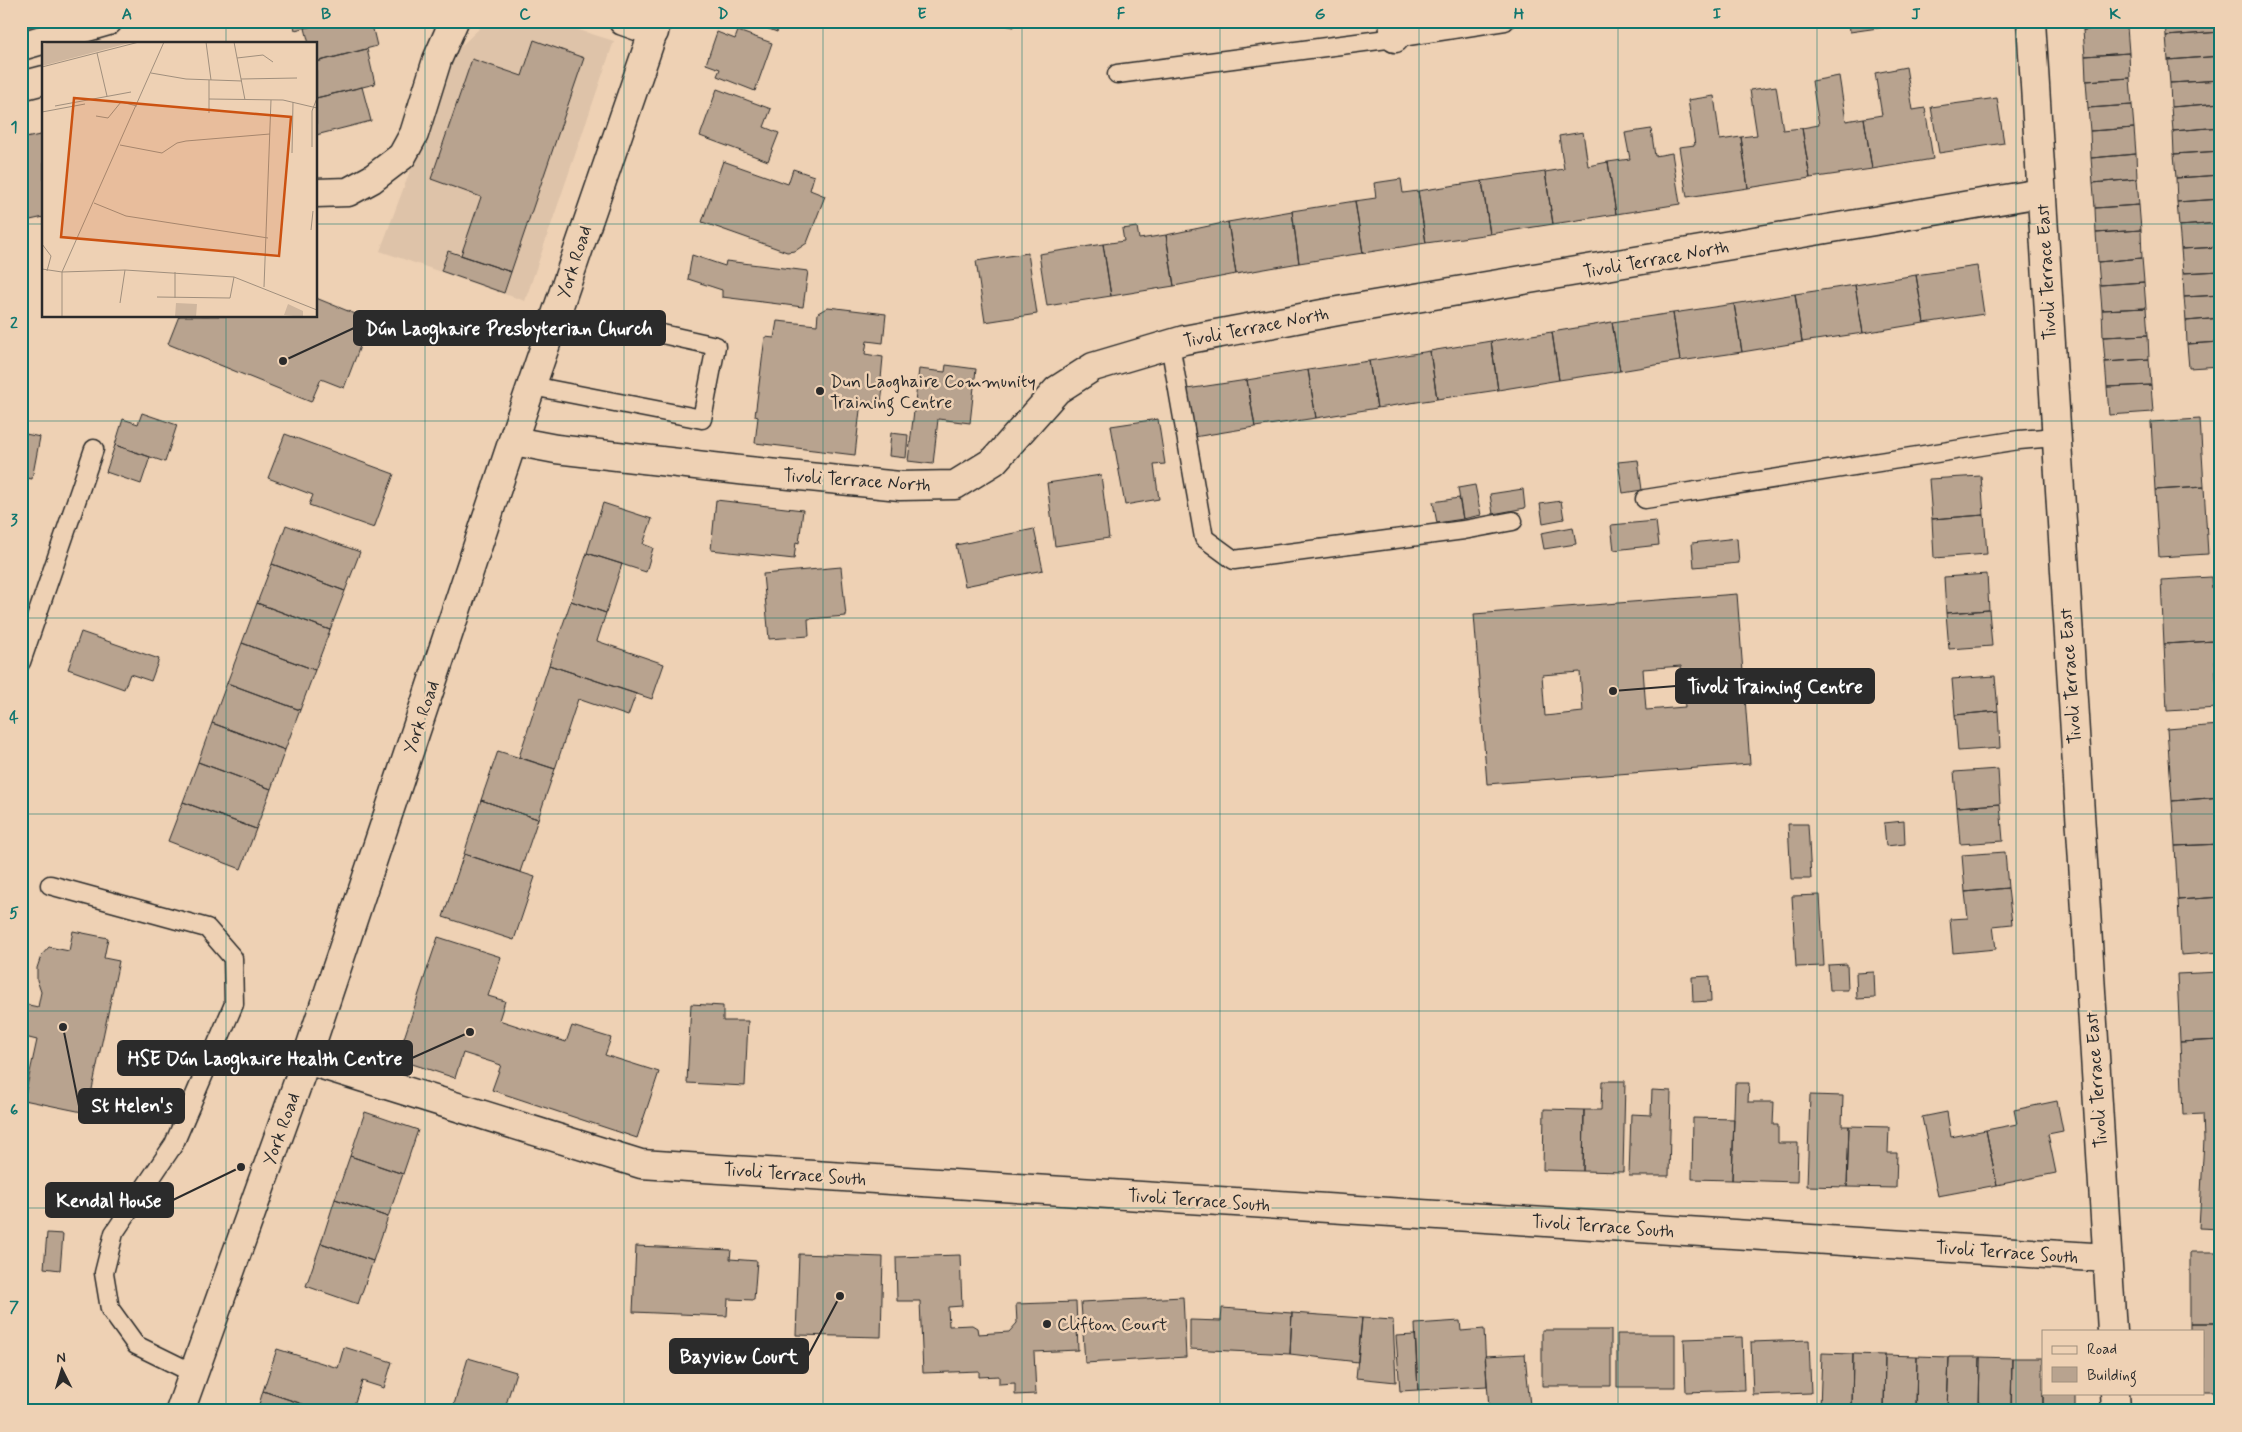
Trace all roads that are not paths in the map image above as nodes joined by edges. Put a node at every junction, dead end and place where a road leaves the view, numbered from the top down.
1 (108, 21) edge
2 (454, 21) edge
3 (623, 21) edge
4 (1505, 21) edge
5 (2030, 21) edge
6 (655, 26) edge
7 (1394, 30) edge
8 (21, 46) edge
9 (1117, 74) dead end
10 (42, 81) edge
11 (21, 86) edge
12 (318, 193) edge
13 (2041, 193) junction
14 (626, 326) dead end
15 (1170, 344) junction
16 (532, 386) junction
17 (2055, 437) junction
18 (514, 441) junction
19 (94, 449) dead end
20 (1645, 499) dead end
21 (1513, 521) dead end
22 (21, 662) edge
23 (50, 885) dead end
24 (306, 1060) junction
25 (2108, 1258) junction
26 (2112, 1330) edge
27 (193, 1373) junction
28 (2115, 1394) edge
29 (180, 1411) edge
30 (2116, 1411) edge

1 - 8 street
2 - 12 street
3 - 6 street
4 - 7 lane
5 - 13 street, Tivoli Terrace East
6 - 16 street, York Road
7 - 9 lane
10 - 11 street
13 - 15 street, Tivoli Terrace North
13 - 17 street, Tivoli Terrace East
14 - 16 lane
15 - 18 street, Tivoli Terrace North
15 - 21 lane
16 - 18 street, York Road
17 - 20 lane
17 - 25 street, Tivoli Terrace East
18 - 24 street, York Road
19 - 22 lane
23 - 27 lane
24 - 25 street, Tivoli Terrace South
24 - 27 street, York Road
25 - 26 street, Tivoli Terrace East
27 - 29 street, York Road
28 - 30 street

